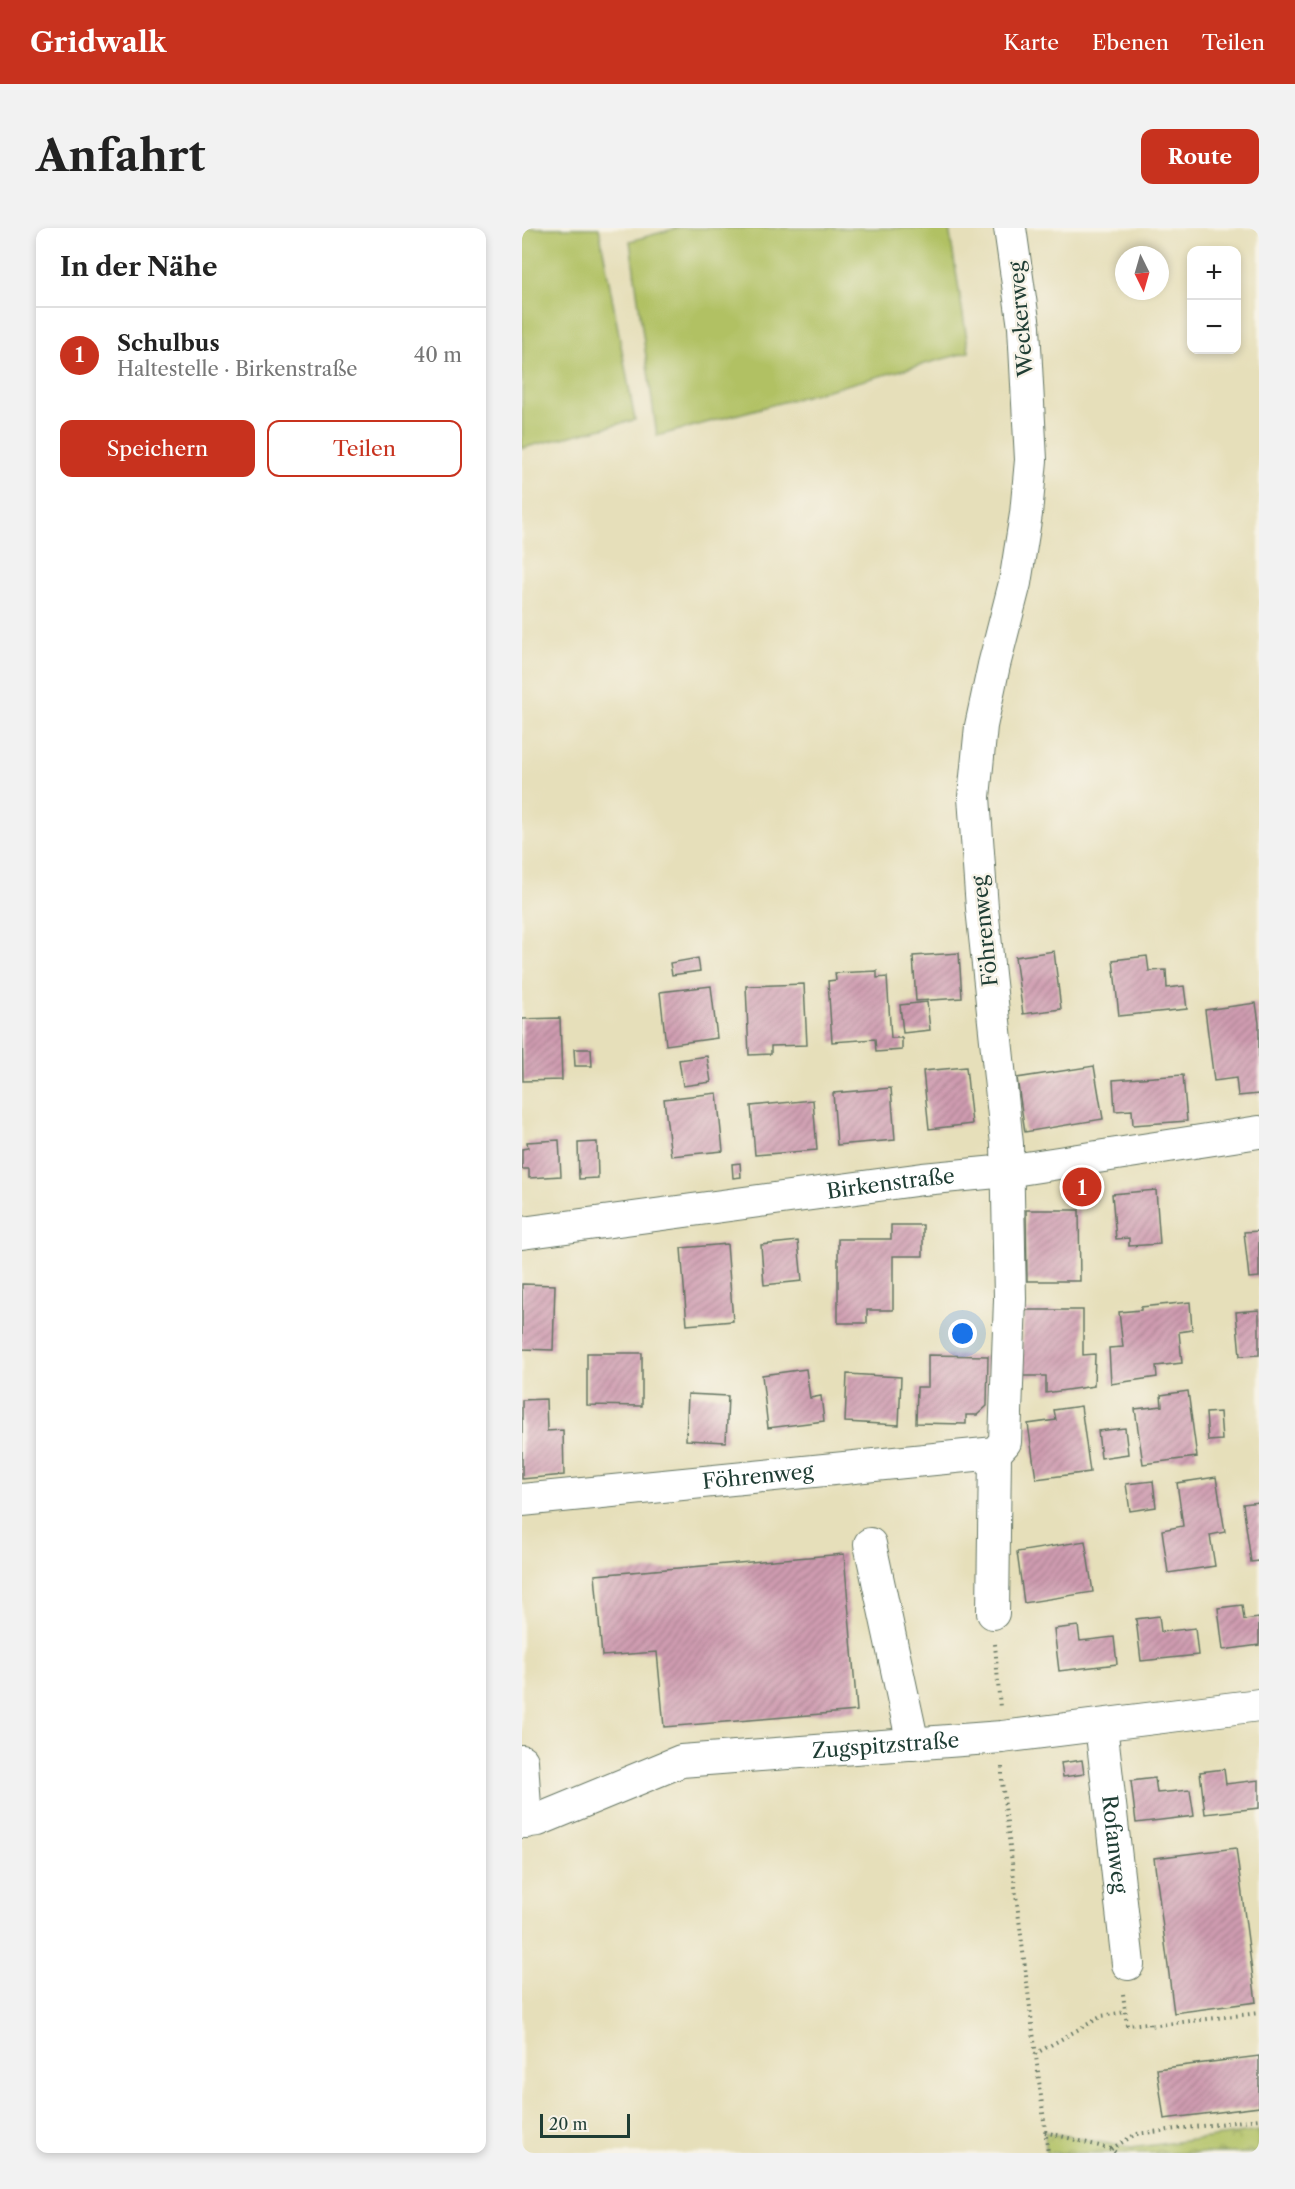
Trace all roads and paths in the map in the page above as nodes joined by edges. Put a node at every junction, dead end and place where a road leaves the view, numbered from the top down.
1 (1010, 228) edge
2 (1029, 410) joint
3 (1259, 1132) edge
4 (1007, 1171) junction
5 (522, 1233) edge
6 (994, 1454) junction
7 (522, 1500) edge
8 (870, 1544) dead end
9 (993, 1613) joint
10 (1259, 1706) edge
11 (1101, 1725) junction
12 (1002, 1737) junction
13 (914, 1744) junction
14 (522, 1761) edge
15 (524, 1822) edge
16 (1128, 1964) dead end
17 (1124, 1998) dead end
18 (1125, 2012) junction
19 (1259, 2013) edge
20 (1035, 2054) junction
21 (1259, 2119) edge
22 (1045, 2132) junction
23 (1111, 2149) junction
24 (1048, 2153) edge
25 (1116, 2153) edge

1 - 2 street, Weckerweg
2 - 4 street, Föhrenweg
3 - 4 street, Birkenstraße
4 - 5 street, Birkenstraße
4 - 6 street, Föhrenweg
6 - 7 street, Föhrenweg
6 - 9 street, Föhrenweg
8 - 13 street
9 - 12 path
10 - 11 street, Zugspitzstraße
11 - 12 street, Zugspitzstraße
11 - 16 street, Rofanweg
12 - 13 street, Zugspitzstraße
12 - 20 path
13 - 15 street, Zugspitzstraße
14 - 15 street
17 - 18 path
18 - 19 path
18 - 20 path
20 - 22 path
21 - 23 path
22 - 23 path
22 - 24 path
23 - 25 path

